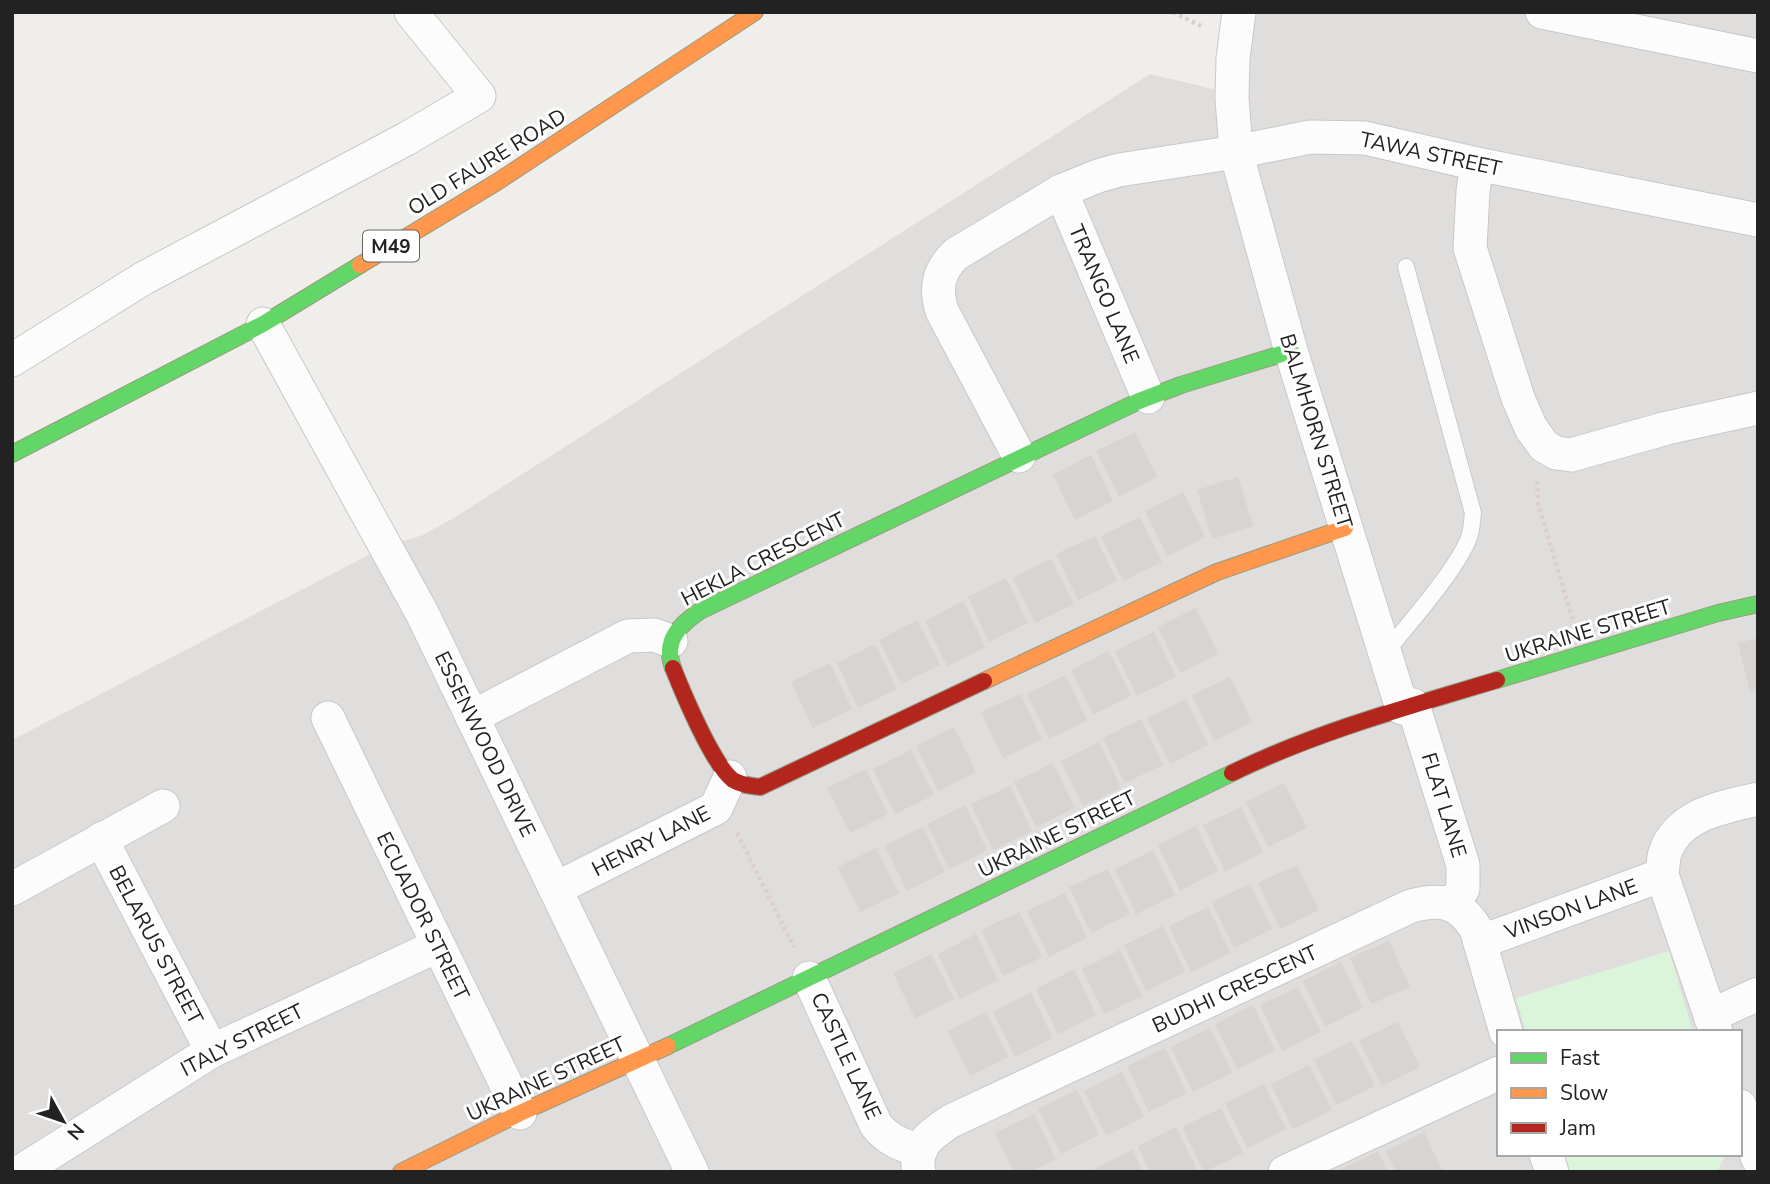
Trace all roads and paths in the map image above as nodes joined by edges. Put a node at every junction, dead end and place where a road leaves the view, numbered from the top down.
1 (411, 12) edge
2 (755, 12) edge
3 (1172, 12) edge
4 (1542, 12) edge
5 (1620, 20) edge
6 (1227, 22) edge
7 (1758, 56) edge
8 (1236, 152) junction
9 (1477, 164) junction
10 (1060, 191) junction
11 (1758, 220) edge
12 (1406, 267) dead end
13 (263, 324) junction
14 (1291, 351) junction
15 (12, 360) edge
16 (1148, 397) junction
17 (1758, 408) edge
18 (1544, 446) junction
19 (12, 454) edge
20 (1019, 456) junction
21 (1345, 528) junction
22 (1758, 604) edge
23 (671, 640) junction
24 (1385, 653) junction
25 (1584, 655) junction
26 (1408, 707) junction
27 (472, 717) junction
28 (328, 718) dead end
29 (737, 781) junction
30 (1758, 799) edge
31 (163, 806) dead end
32 (101, 839) junction
33 (1662, 875) junction
34 (555, 889) junction
35 (12, 890) edge
36 (1452, 905) junction
37 (1480, 942) junction
38 (437, 946) junction
39 (809, 978) junction
40 (1758, 994) edge
41 (1713, 1024) edge
42 (1505, 1030) edge
43 (212, 1051) junction
44 (638, 1060) junction
45 (1497, 1074) edge
46 (1742, 1112) edge
47 (520, 1113) junction
48 (1758, 1159) edge
49 (920, 1161) edge
50 (20, 1172) edge
51 (401, 1172) edge
52 (692, 1172) edge
53 (1285, 1172) edge

1 - 15 street
2 - 13 street, OLD FAURE ROAD / M49
3 - 6 path
4 - 5 street
5 - 7 street
6 - 8 street, BALMHORN STREET
8 - 9 street, TAWA STREET
8 - 10 street, TAWA STREET
8 - 14 street, BALMHORN STREET
9 - 11 street, TAWA STREET
9 - 18 street
10 - 16 street, TRANGO LANE
10 - 20 street, TAWA STREET
12 - 24 lane
13 - 19 street, OLD FAURE ROAD / M49
13 - 27 street, ESSENWOOD DRIVE
14 - 16 street, HEKLA CRESCENT
14 - 21 street, BALMHORN STREET
16 - 20 street, HEKLA CRESCENT
17 - 18 street
18 - 25 path
20 - 23 street, HEKLA CRESCENT
21 - 24 street, BALMHORN STREET
21 - 29 street
22 - 25 street, UKRAINE STREET
23 - 27 street
23 - 29 street
24 - 26 street, BALMHORN STREET
25 - 26 street, UKRAINE STREET
26 - 36 street, FLAT LANE
26 - 39 street, UKRAINE STREET
27 - 34 street, ESSENWOOD DRIVE
28 - 38 street, ECUADOR STREET
29 - 34 street, HENRY LANE
29 - 39 path
30 - 33 street
31 - 32 street
32 - 35 street
32 - 43 street, BELARUS STREET
33 - 37 street, VINSON LANE
33 - 41 street
34 - 44 street, ESSENWOOD DRIVE
36 - 37 street
36 - 49 street, BUDHI CRESCENT
37 - 42 street
38 - 43 street, ITALY STREET
38 - 47 street, ECUADOR STREET
39 - 44 street, UKRAINE STREET
39 - 49 street, CASTLE LANE
40 - 41 street
43 - 50 street, ITALY STREET
44 - 47 street, UKRAINE STREET
44 - 52 street, ESSENWOOD DRIVE
45 - 53 street
46 - 48 street
47 - 51 street, UKRAINE STREET

